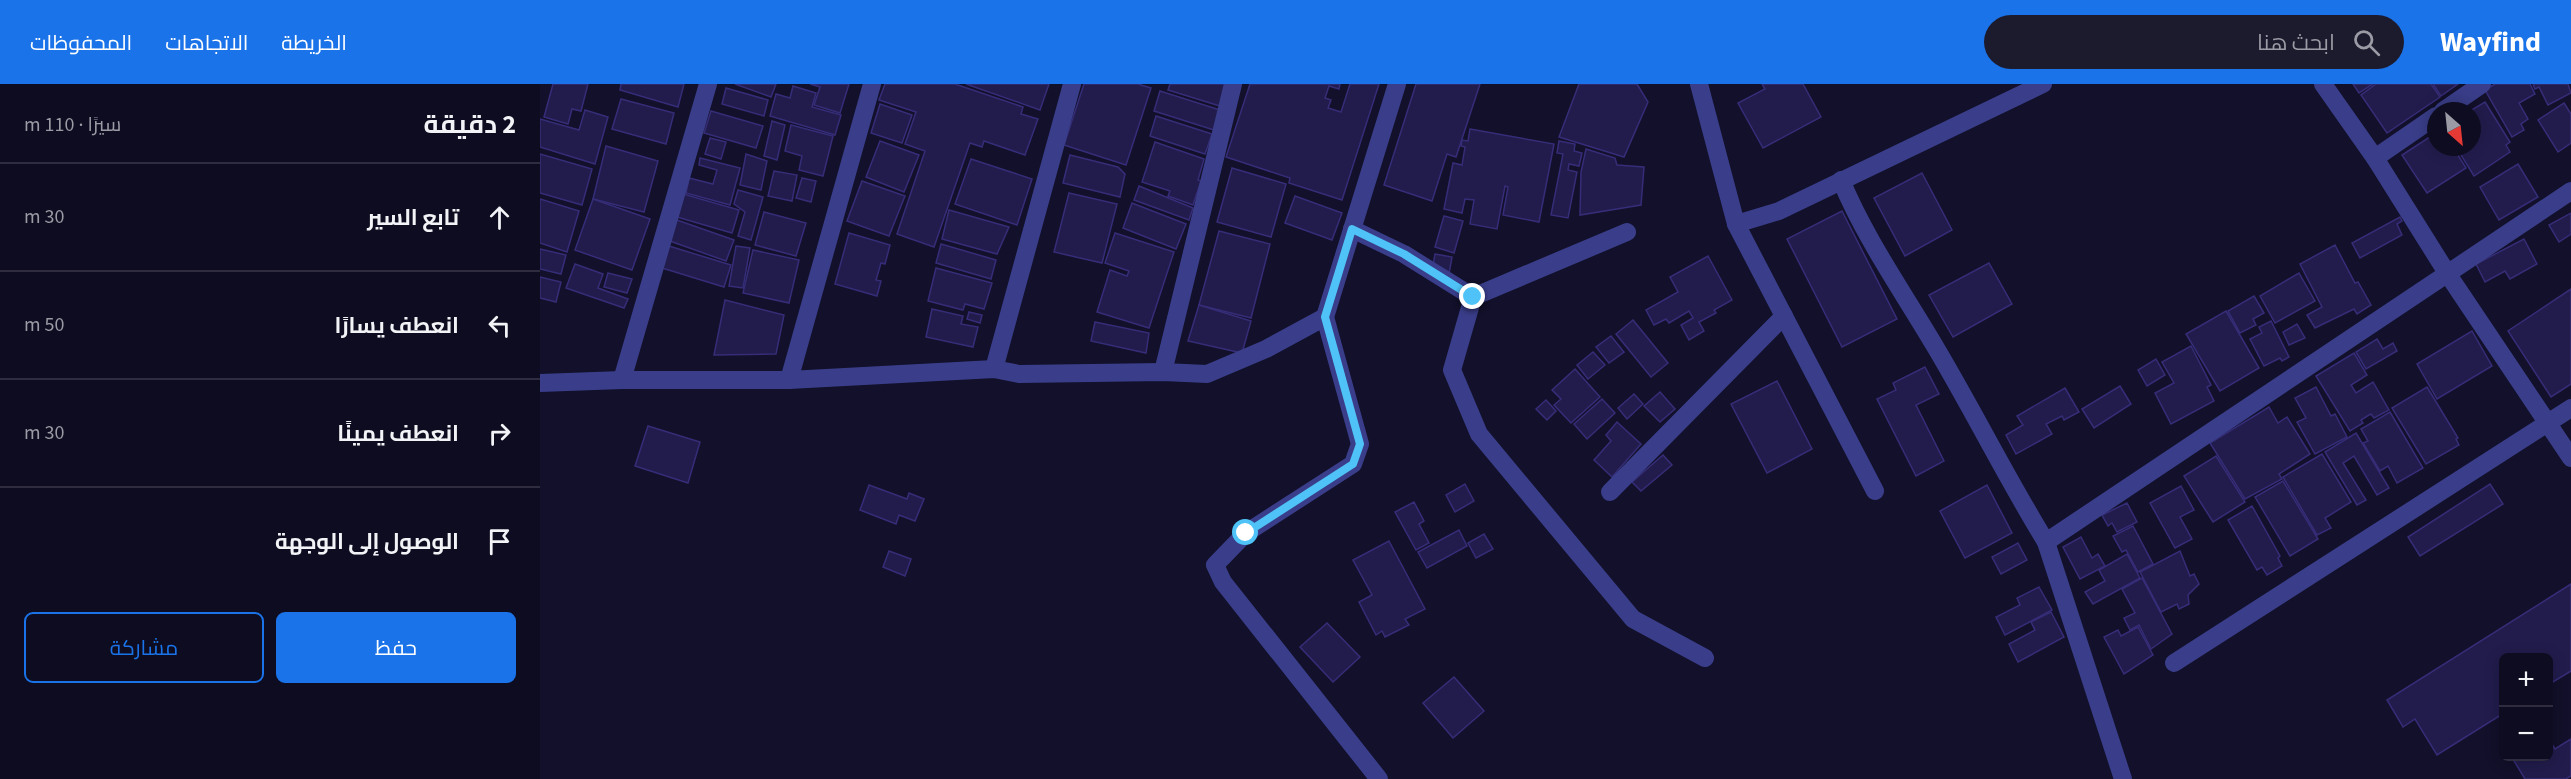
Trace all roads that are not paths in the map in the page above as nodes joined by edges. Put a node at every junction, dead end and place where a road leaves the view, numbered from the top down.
1 (708, 84) edge
2 (872, 84) edge
3 (1072, 84) edge
4 (1233, 84) edge
5 (1397, 84) edge
6 (1699, 84) edge
7 (2043, 84) edge
8 (2323, 84) edge
9 (2482, 84) edge
10 (2456, 102) edge
11 (2427, 122) edge
12 (2375, 158) junction
13 (1841, 180) junction
14 (2571, 191) edge
15 (1736, 224) junction
16 (1352, 229) junction
17 (1627, 232) dead end
18 (2448, 273) junction
19 (1473, 297) junction
20 (1784, 316) junction
21 (1325, 317) junction
22 (994, 369) junction
23 (1163, 372) junction
24 (622, 380) junction
25 (789, 380) junction
26 (540, 383) edge
27 (2571, 408) edge
28 (2548, 423) junction
29 (2571, 458) edge
30 (1875, 491) dead end
31 (1610, 492) dead end
32 (2046, 542) junction
33 (1705, 658) dead end
34 (2174, 663) dead end
35 (1379, 779) edge
36 (2123, 779) edge

1 - 24 street
2 - 25 street
3 - 22 street
4 - 23 street
5 - 16 street
6 - 15 street
7 - 13 street
8 - 12 street
9 - 10 street
11 - 12 street
12 - 18 street
13 - 15 street
13 - 32 street
14 - 18 street
15 - 20 street
16 - 19 street
16 - 21 street
17 - 19 street
18 - 28 street
18 - 32 street
19 - 33 street
20 - 30 street
20 - 31 street
21 - 23 street
21 - 35 street
22 - 23 street
22 - 25 street
24 - 25 street
24 - 26 street
27 - 28 street
28 - 29 street
28 - 34 street
32 - 36 street

